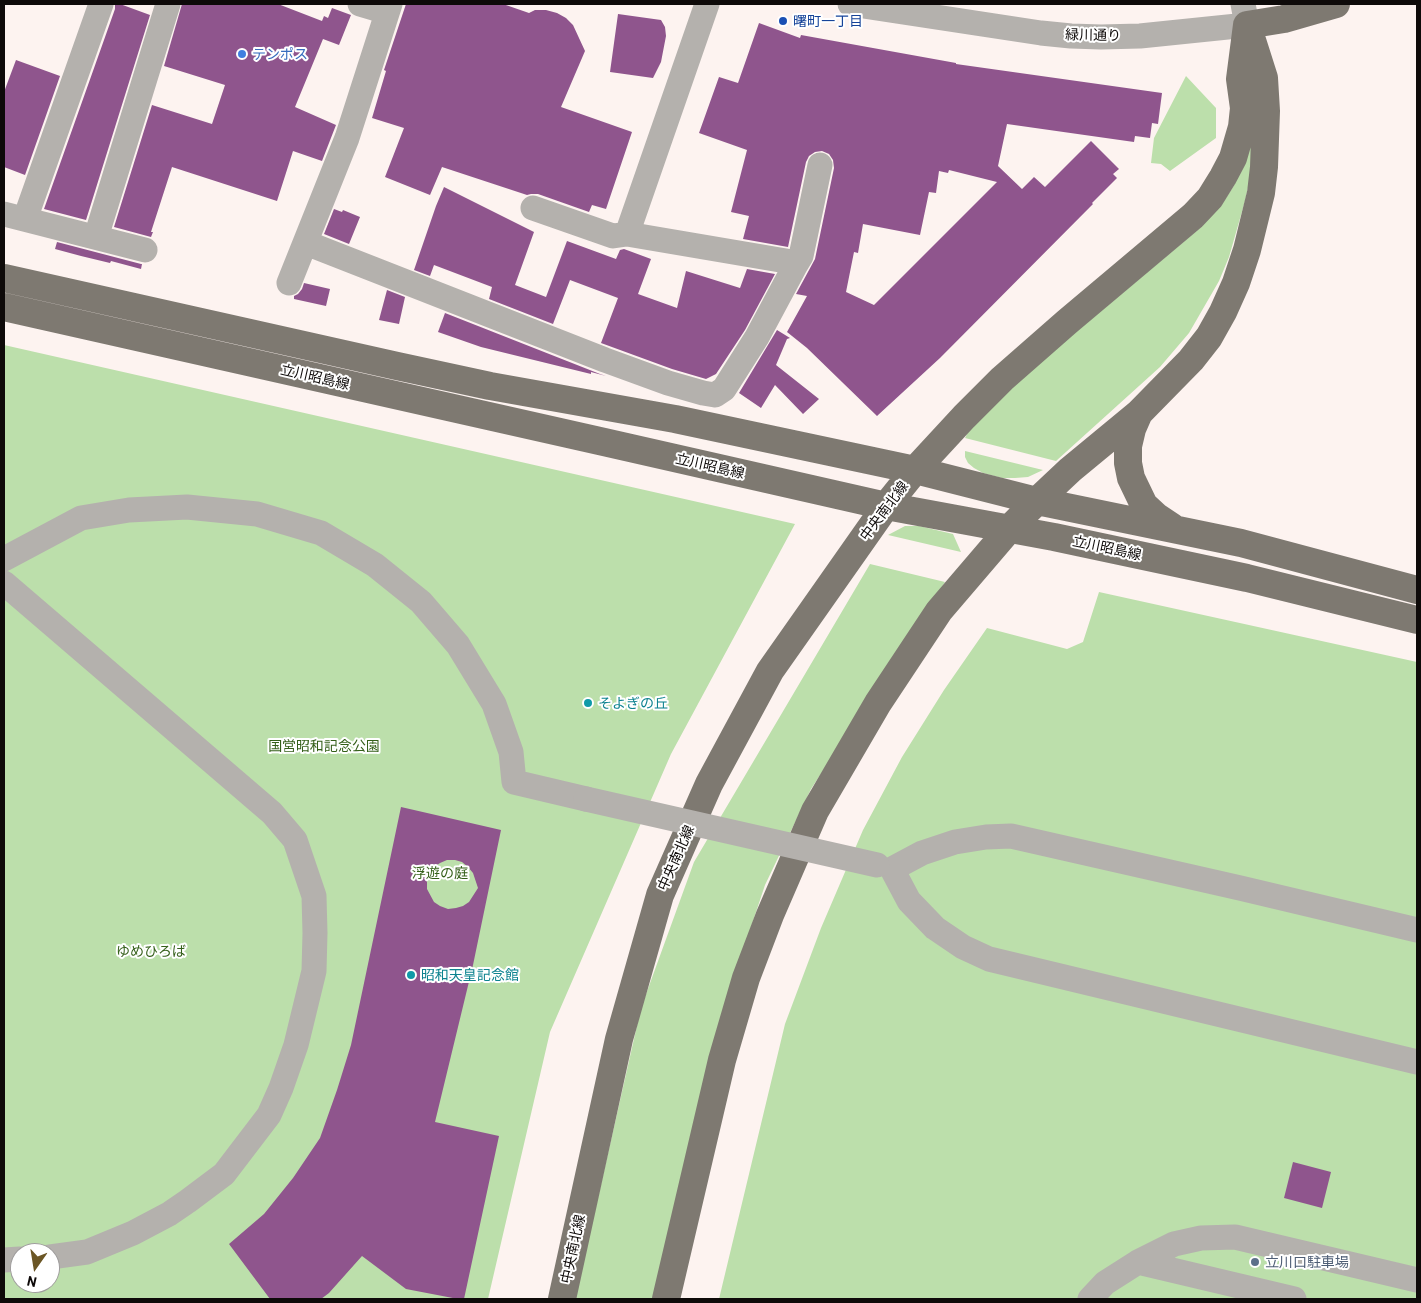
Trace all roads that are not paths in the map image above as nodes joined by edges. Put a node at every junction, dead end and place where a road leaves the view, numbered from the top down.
1 (101, 4) edge
2 (168, 4) edge
3 (360, 4) edge
4 (707, 4) edge
5 (850, 4) edge
6 (1336, 4) edge
7 (388, 8) edge
8 (1245, 14) edge
9 (820, 165) dead end
10 (532, 208) dead end
11 (15, 216) edge
12 (626, 234) junction
13 (96, 237) junction
14 (306, 241) junction
15 (145, 250) dead end
16 (794, 266) junction
17 (4, 278) edge
18 (289, 282) dead end
19 (4, 307) edge
20 (1139, 413) junction
21 (916, 470) junction
22 (1037, 501) junction
23 (886, 506) junction
24 (1010, 528) junction
25 (1175, 530) junction
26 (4, 559) edge
27 (4, 583) edge
28 (1417, 590) edge
29 (1417, 620) edge
30 (884, 867) junction
31 (1417, 930) edge
32 (1417, 1062) edge
33 (60, 1256) edge
34 (1138, 1262) junction
35 (1417, 1280) edge
36 (562, 1299) edge
37 (666, 1299) edge
38 (1090, 1299) edge
39 (1294, 1299) edge

1 - 11 street
2 - 13 street
3 - 7 street
4 - 12 street
5 - 8 street, 緑川通り
6 - 8 main road, 緑川通り
7 - 14 street
8 - 20 main road
8 - 21 main road, 中央南北線
9 - 16 street
10 - 12 street
11 - 13 street
12 - 16 street
13 - 15 street
14 - 16 street
14 - 18 street
17 - 21 main road, 立川昭島線
19 - 23 main road, 立川昭島線
20 - 22 main road
20 - 25 main road
21 - 22 main road, 立川昭島線
21 - 23 main road, 中央南北線
22 - 24 main road
22 - 25 main road, 立川昭島線
23 - 24 main road, 立川昭島線
23 - 36 main road, 中央南北線
24 - 29 main road, 立川昭島線
24 - 37 main road
25 - 28 main road, 立川昭島線
26 - 30 street, bridge
27 - 33 street
30 - 31 street
30 - 32 street
34 - 35 street
34 - 38 street
34 - 39 street

